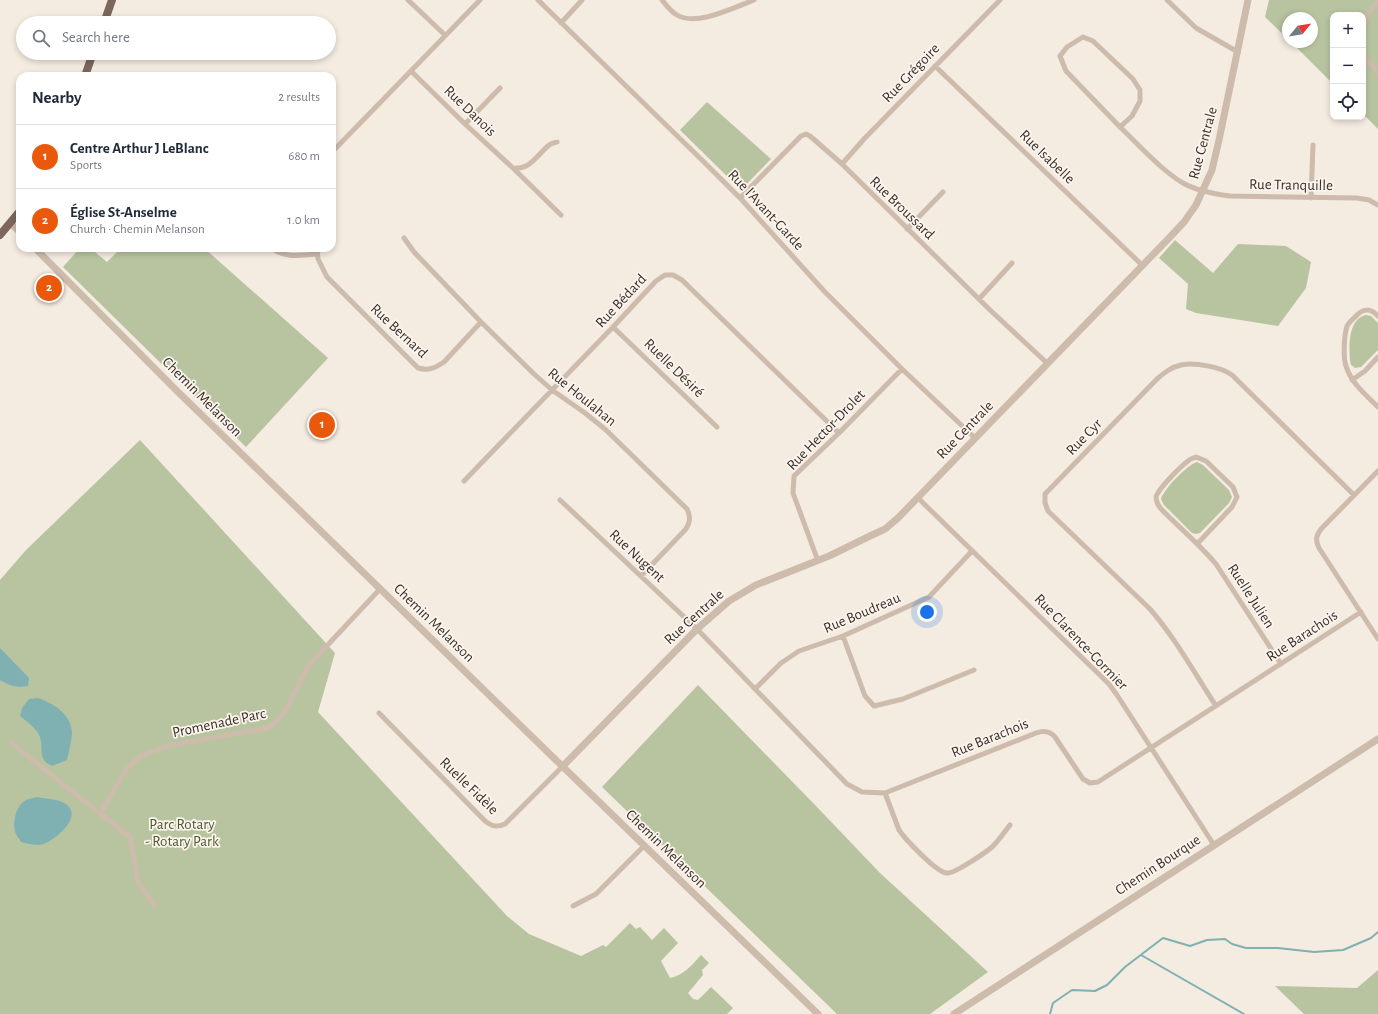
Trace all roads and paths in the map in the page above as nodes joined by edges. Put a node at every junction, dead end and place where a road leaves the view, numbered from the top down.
1 (112, 0) edge
2 (408, 0) edge
3 (480, 0) edge
4 (538, 0) edge
5 (582, 0) edge
6 (662, 0) edge
7 (1000, 0) edge
8 (1167, 0) edge
9 (1248, 0) edge
10 (751, 1) edge
11 (1378, 2) edge
12 (106, 16) edge
13 (1366, 18) edge
14 (561, 22) junction
15 (445, 35) junction
16 (1238, 52) junction
17 (1366, 56) edge
18 (91, 60) edge
19 (935, 66) junction
20 (411, 71) junction
21 (86, 72) edge
22 (1378, 72) edge
23 (500, 88) dead end
24 (465, 124) junction
25 (1120, 127) junction
26 (557, 142) dead end
27 (1313, 145) dead end
28 (336, 148) edge
29 (842, 164) junction
30 (513, 168) junction
31 (1203, 191) junction
32 (943, 192) dead end
33 (740, 198) junction
34 (1311, 198) junction
35 (1378, 205) edge
36 (561, 215) dead end
37 (16, 216) edge
38 (10, 223) junction
39 (16, 228) edge
40 (907, 229) junction
41 (0, 235) edge
42 (404, 238) dead end
43 (39, 252) edge
44 (278, 252) edge
45 (317, 254) joint
46 (1012, 263) dead end
47 (1143, 266) junction
48 (979, 299) junction
49 (1378, 316) edge
50 (481, 322) junction
51 (613, 327) junction
52 (1378, 357) edge
53 (1048, 364) junction
54 (902, 369) junction
55 (1352, 380) junction
56 (552, 390) junction
57 (1378, 407) edge
58 (717, 427) dead end
59 (839, 433) junction
60 (975, 438) junction
61 (1378, 471) edge
62 (464, 481) dead end
63 (1354, 495) junction
64 (918, 498) junction
65 (560, 500) dead end
66 (1196, 544) junction
67 (972, 551) junction
68 (818, 561) junction
69 (641, 576) junction
70 (380, 589) junction
71 (1361, 612) junction
72 (697, 629) junction
73 (843, 636) junction
74 (1378, 639) edge
75 (1281, 664) junction
76 (974, 670) dead end
77 (755, 689) junction
78 (1216, 706) junction
79 (379, 713) dead end
80 (1378, 738) edge
81 (12, 742) dead end
82 (1152, 748) junction
83 (562, 767) junction
84 (885, 793) junction
85 (100, 814) junction
86 (1010, 825) dead end
87 (1214, 845) junction
88 (644, 846) junction
89 (154, 905) dead end
90 (573, 906) dead end
91 (818, 1014) edge
92 (954, 1014) edge

1 - 12 main road
2 - 15 street
3 - 15 street
4 - 14 street, Rue l'Avant-Garde
5 - 14 street
6 - 10 street
7 - 19 street, Rue Grégoire
8 - 16 street
9 - 16 street, Rue Centrale
11 - 13 street
14 - 33 street, Rue l'Avant-Garde
15 - 20 street
16 - 31 street, Rue Centrale
17 - 22 street
18 - 21 main road
19 - 29 street, Rue Grégoire
19 - 47 street, Rue Isabelle
20 - 24 street, Rue Danois
20 - 28 street
23 - 24 street
24 - 30 street, Rue Danois
25 - 25 street, Rue Tranquille
25 - 31 street, Rue Tranquille
26 - 30 street
27 - 34 street
29 - 33 street, Rue Broussard
29 - 40 street, Rue Broussard
30 - 36 street, Rue Danois
31 - 34 street, Rue Tranquille
31 - 47 street, Rue Centrale
32 - 40 street
33 - 54 street, Rue l'Avant-Garde
34 - 35 street, Rue Tranquille
37 - 38 main road
38 - 39 street
38 - 41 main road
40 - 48 street, Rue Broussard
42 - 50 street, Rue Houlahan
43 - 70 street, Chemin Melanson
44 - 45 street
45 - 50 street, Rue Bernard
46 - 48 street
47 - 53 street, Rue Centrale
48 - 53 street, Rue Broussard
49 - 55 street
50 - 56 street, Rue Houlahan
51 - 56 street, Rue Bédard
51 - 58 street, Ruelle Désiré
51 - 59 street, Rue Bédard
52 - 55 street
53 - 60 street, Rue Centrale
54 - 59 street, Rue Hector-Drolet
54 - 60 street, Rue l'Avant-Garde
55 - 57 street
56 - 62 street, Rue Bédard
56 - 69 street, Rue Houlahan
59 - 68 street, Rue Hector-Drolet
60 - 64 street, Rue Centrale
61 - 63 street
63 - 71 street
63 - 78 street, Rue Cyr
64 - 67 street, Rue Clarence-Cormier
64 - 68 street, Rue Centrale
65 - 69 street, Rue Nugent
66 - 66 street, Ruelle Julien
66 - 75 street, Ruelle Julien
67 - 73 street, Rue Boudreau
67 - 82 street, Rue Clarence-Cormier
68 - 72 street, Rue Centrale
69 - 72 street, Rue Nugent
70 - 83 street, Chemin Melanson
70 - 85 street, Promenade Parc
71 - 74 street
71 - 75 street, Rue Barachois
72 - 77 street, Rue Barachois
72 - 83 street, Rue Centrale
73 - 76 street
73 - 77 street, Rue Boudreau
75 - 78 street, Rue Barachois
77 - 84 street, Rue Barachois
78 - 82 street, Rue Barachois
79 - 83 street, Ruelle Fidèle
80 - 87 street, Chemin Bourque
81 - 85 street
82 - 84 street, Rue Barachois
82 - 87 street, Rue Clarence-Cormier
83 - 88 street, Chemin Melanson
84 - 86 street
85 - 89 street
87 - 92 street, Chemin Bourque
88 - 90 street
88 - 91 street, Chemin Melanson

